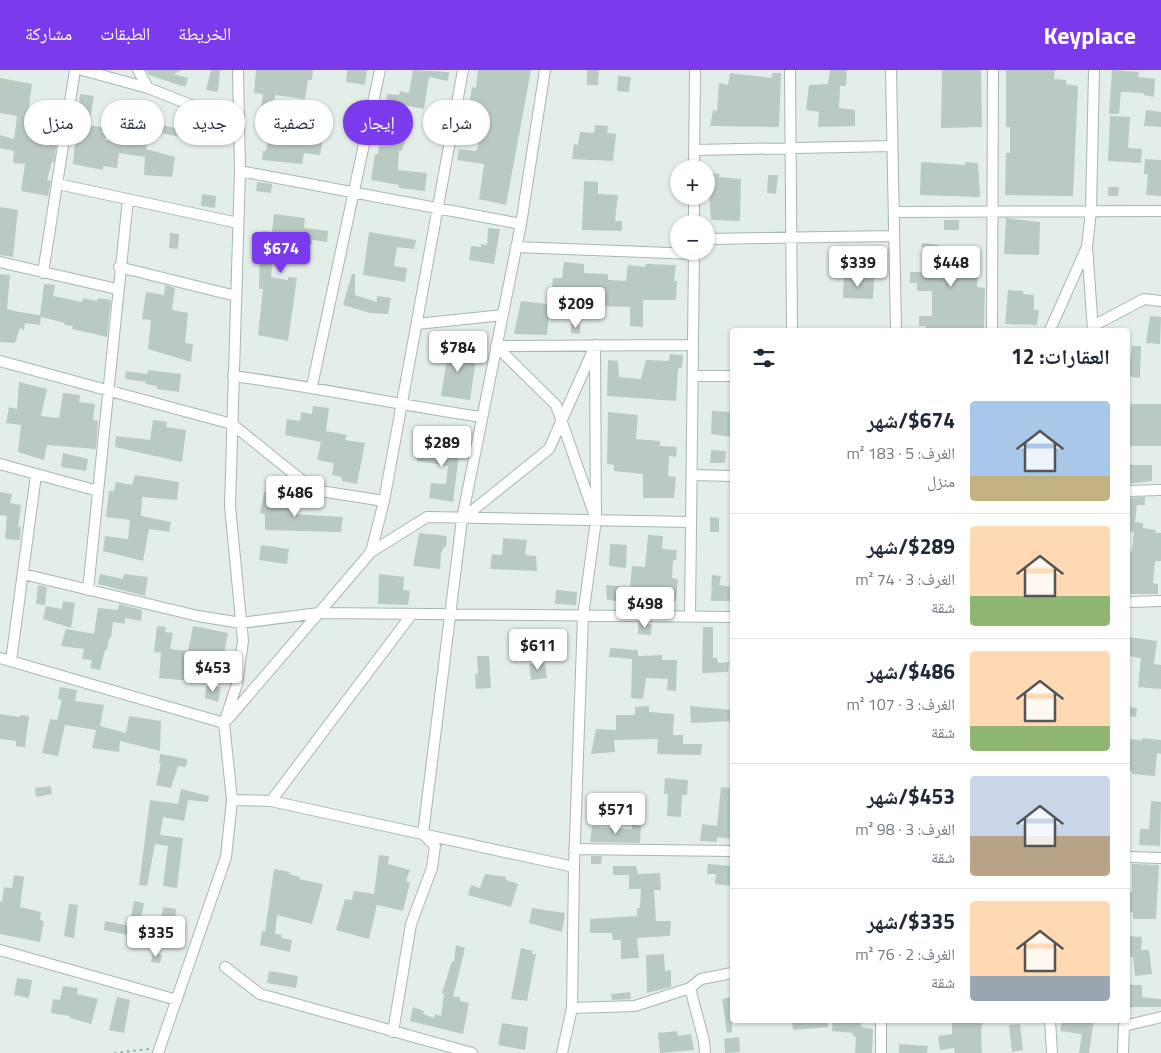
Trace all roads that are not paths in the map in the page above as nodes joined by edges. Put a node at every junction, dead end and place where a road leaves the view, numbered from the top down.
1 (75, 70) edge
2 (82, 70) edge
3 (138, 70) edge
4 (238, 70) edge
5 (380, 70) edge
6 (463, 70) edge
7 (545, 70) edge
8 (695, 70) edge
9 (790, 70) edge
10 (891, 70) edge
11 (993, 70) edge
12 (1094, 70) edge
13 (148, 88) junction
14 (178, 100) edge
15 (239, 100) edge
16 (239, 145) edge
17 (892, 146) junction
18 (790, 148) junction
19 (694, 150) junction
20 (694, 160) edge
21 (240, 171) junction
22 (58, 184) junction
23 (353, 193) junction
24 (128, 199) junction
25 (438, 208) junction
26 (1091, 211) junction
27 (1161, 211) edge
28 (894, 212) junction
29 (993, 212) junction
30 (238, 223) junction
31 (521, 224) junction
32 (894, 236) junction
33 (791, 238) junction
34 (715, 239) edge
35 (1086, 247) junction
36 (516, 248) junction
37 (670, 252) edge
38 (694, 260) edge
39 (0, 262) edge
40 (120, 267) junction
41 (43, 273) junction
42 (117, 289) junction
43 (236, 296) junction
44 (1161, 300) edge
45 (503, 315) junction
46 (417, 324) junction
47 (792, 328) edge
48 (896, 328) edge
49 (992, 328) edge
50 (1051, 328) edge
51 (1093, 328) edge
52 (595, 345) junction
53 (693, 345) junction
54 (496, 346) junction
55 (0, 361) edge
56 (233, 376) junction
57 (693, 376) junction
58 (730, 376) edge
59 (312, 386) junction
60 (107, 391) junction
61 (402, 405) junction
62 (482, 417) junction
63 (561, 421) junction
64 (232, 424) junction
65 (0, 464) edge
66 (36, 475) junction
67 (693, 475) junction
68 (730, 476) edge
69 (1161, 490) edge
70 (1130, 491) edge
71 (98, 492) junction
72 (384, 502) junction
73 (462, 518) junction
74 (596, 520) junction
75 (691, 522) junction
76 (371, 552) junction
77 (23, 574) junction
78 (88, 590) junction
79 (1161, 601) edge
80 (1130, 602) edge
81 (450, 612) junction
82 (319, 613) junction
83 (412, 614) junction
84 (582, 616) junction
85 (690, 617) junction
86 (730, 617) edge
87 (241, 623) junction
88 (0, 658) edge
89 (11, 661) junction
90 (224, 723) junction
91 (232, 800) junction
92 (271, 801) junction
93 (423, 834) junction
94 (574, 849) junction
95 (730, 851) edge
96 (1130, 857) edge
97 (1161, 858) edge
98 (574, 868) junction
99 (0, 950) edge
100 (225, 967) dead end
101 (730, 974) edge
102 (690, 988) junction
103 (177, 1000) junction
104 (572, 1008) junction
105 (1161, 1018) edge
106 (881, 1023) edge
107 (1050, 1023) edge
108 (393, 1032) junction
109 (159, 1051) edge
110 (472, 1053) edge
111 (562, 1053) edge
112 (705, 1053) edge
113 (881, 1053) edge
114 (1052, 1053) edge
115 (1123, 1053) edge

1 - 22 street
2 - 13 street
3 - 13 street
4 - 15 street
5 - 23 street
6 - 25 street
7 - 31 street
8 - 19 street
9 - 18 street
10 - 17 street
11 - 29 street
12 - 26 street
13 - 14 street
16 - 21 street
17 - 18 street
17 - 28 street
18 - 19 street
18 - 33 street
19 - 20 street
21 - 23 street
21 - 30 street
22 - 24 street
22 - 41 street
23 - 25 street
23 - 59 street
24 - 30 street
24 - 40 street
25 - 31 street
25 - 46 street
26 - 27 street
26 - 29 street
26 - 35 street
28 - 29 street
28 - 32 street
29 - 49 street
30 - 43 street
31 - 36 street
32 - 33 street
32 - 48 street
33 - 34 street
33 - 47 street
35 - 50 street
35 - 51 street
36 - 37 street
36 - 45 street
38 - 53 street
39 - 41 street
40 - 42 street
40 - 43 street
41 - 42 street
42 - 60 street
43 - 56 street
44 - 51 street
45 - 46 street
45 - 54 street
46 - 61 street
52 - 53 street
52 - 54 street
52 - 63 street
52 - 74 street
53 - 57 street
54 - 62 street
54 - 63 street
55 - 60 street
56 - 59 street
56 - 64 street
57 - 58 street
57 - 67 street
59 - 61 street
60 - 64 street
60 - 71 street
61 - 62 street
61 - 72 street
62 - 73 street
63 - 73 street
63 - 74 street
64 - 72 street
64 - 87 street
65 - 66 street
66 - 71 street
66 - 77 street
67 - 68 street
67 - 75 street
69 - 70 street
71 - 78 street
72 - 76 street
73 - 74 street
73 - 76 street
73 - 81 street
74 - 75 street
74 - 84 street
75 - 85 street
76 - 82 street
77 - 78 street
77 - 89 street
78 - 87 street
79 - 80 street
81 - 83 street
81 - 84 street
81 - 93 street
82 - 83 street
82 - 87 street
82 - 90 street
83 - 92 street
84 - 85 street
84 - 94 street
85 - 86 street
87 - 90 street
88 - 89 street
89 - 90 street
90 - 91 street
91 - 92 street
91 - 103 street
92 - 93 street
93 - 98 street
93 - 108 street
94 - 95 street
94 - 98 street
96 - 97 street
98 - 104 street
99 - 103 street
100 - 108 street
101 - 102 street
102 - 104 street
102 - 112 street
103 - 109 street
104 - 111 street
105 - 115 street
106 - 113 street
107 - 114 street
108 - 110 street

